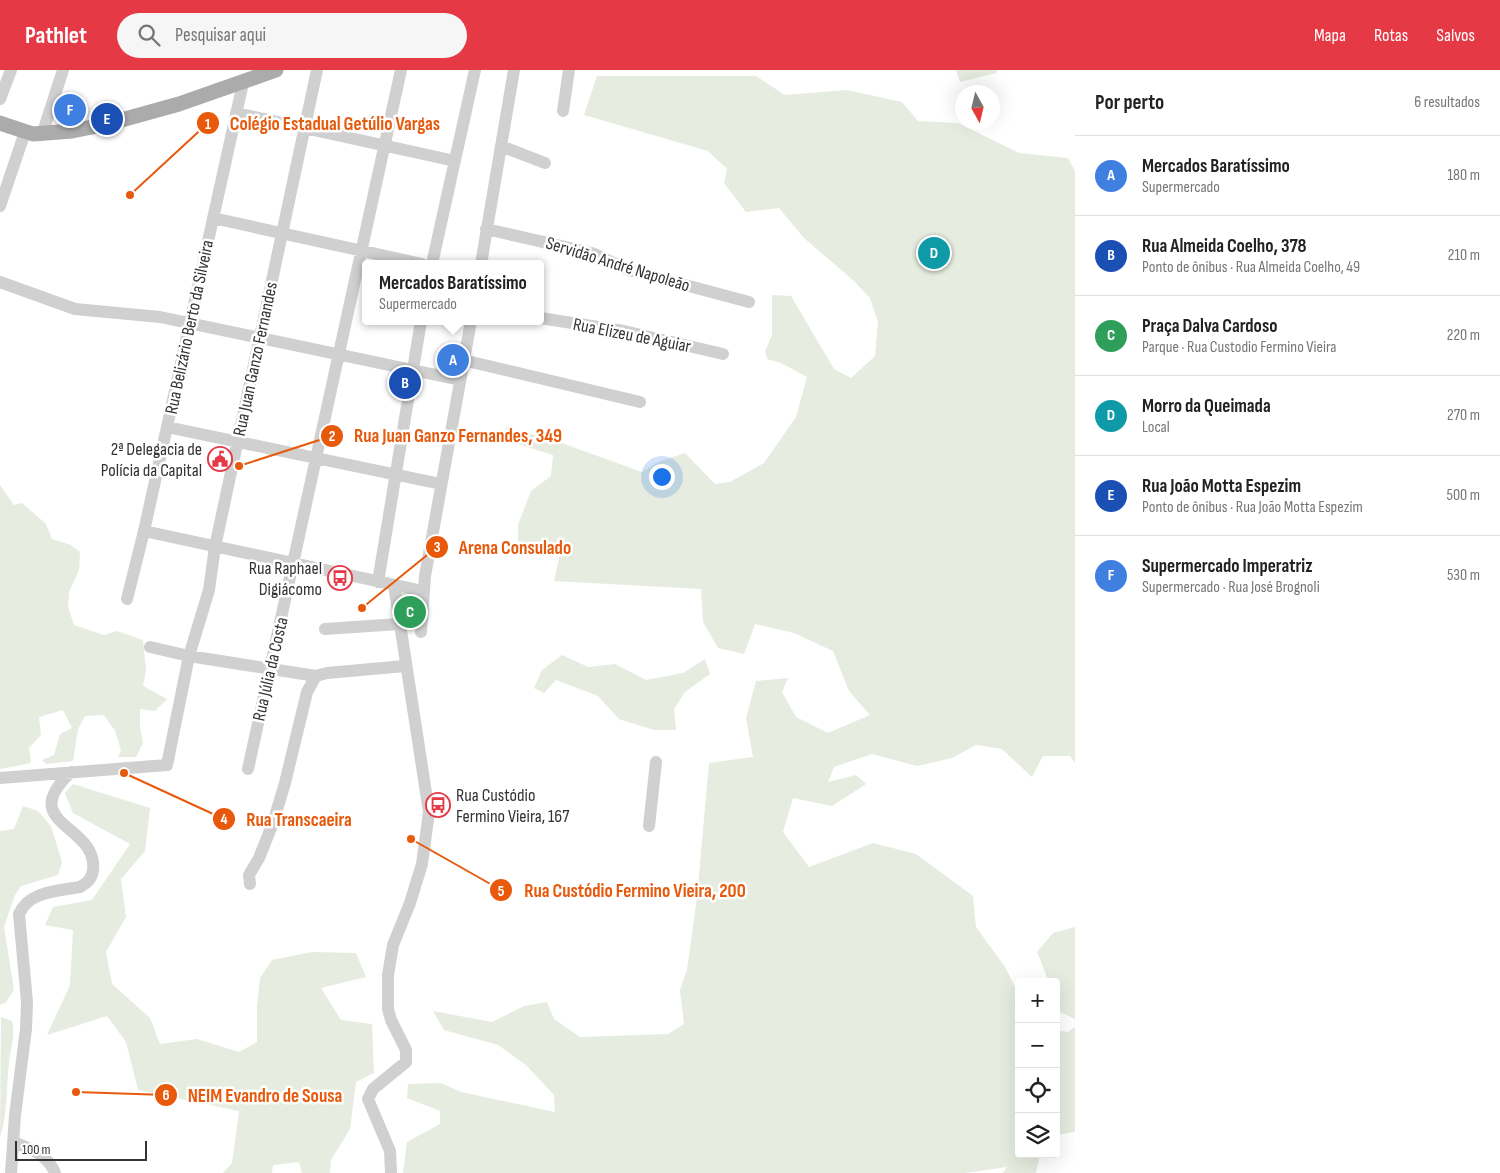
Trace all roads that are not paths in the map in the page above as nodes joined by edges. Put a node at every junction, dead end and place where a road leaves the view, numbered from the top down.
1 (11, 70) edge
2 (63, 70) edge
3 (317, 70) edge
4 (401, 70) edge
5 (475, 70) edge
6 (514, 70) edge
7 (569, 70) edge
8 (273, 71) edge
9 (243, 83) junction
10 (0, 99) edge
11 (563, 111) dead end
12 (236, 113) junction
13 (0, 124) edge
14 (304, 128) junction
15 (25, 132) junction
16 (42, 134) junction
17 (384, 145) junction
18 (501, 146) junction
19 (455, 161) junction
20 (545, 163) dead end
21 (0, 206) edge
22 (213, 218) junction
23 (486, 229) junction
24 (282, 233) junction
25 (362, 251) junction
26 (404, 260) edge
27 (433, 260) edge
28 (482, 260) edge
29 (0, 282) edge
30 (749, 302) dead end
31 (544, 319) edge
32 (190, 323) junction
33 (420, 325) edge
34 (470, 325) edge
35 (260, 338) junction
36 (723, 354) dead end
37 (339, 355) junction
38 (463, 360) junction
39 (413, 370) junction
40 (460, 380) junction
41 (640, 402) dead end
42 (167, 428) junction
43 (238, 442) junction
44 (316, 458) junction
45 (395, 474) junction
46 (441, 484) junction
47 (144, 532) junction
48 (215, 547) junction
49 (294, 564) junction
50 (378, 582) junction
51 (394, 585) junction
52 (423, 591) junction
53 (127, 599) dead end
54 (400, 628) junction
55 (325, 629) dead end
56 (421, 632) dead end
57 (150, 647) dead end
58 (189, 656) junction
59 (405, 666) junction
60 (271, 668) junction
61 (316, 676) junction
62 (656, 762) dead end
63 (248, 769) dead end
64 (71, 772) junction
65 (0, 778) edge
66 (649, 826) dead end
67 (250, 884) dead end
68 (14, 1142) junction
69 (11, 1173) edge
70 (55, 1173) edge
71 (391, 1173) edge

1 - 10 street
2 - 16 street
3 - 14 street, Rua Juan Ganzo Fernandes
4 - 17 street, Rua Júlia da Costa
5 - 19 street
6 - 18 street
7 - 11 street
8 - 9 main road
9 - 12 street, Rua Belizário Berto da Silveira
9 - 16 main road
12 - 14 street
12 - 22 street, Rua Belizário Berto da Silveira
13 - 15 main road
14 - 17 street
14 - 24 street, Rua Juan Ganzo Fernandes
15 - 16 main road
15 - 21 street
17 - 19 street
17 - 25 street, Rua Júlia da Costa
18 - 20 street
18 - 23 street
19 - 27 street
22 - 24 street
22 - 32 street, Rua Belizário Berto da Silveira
23 - 28 street
23 - 30 street, Servidão André Napoleão
24 - 25 street
24 - 35 street, Rua Juan Ganzo Fernandes
25 - 26 street
25 - 37 street, Rua Júlia da Costa
29 - 32 street
31 - 36 street, Rua Elizeu de Aguiar
32 - 35 street
32 - 42 street, Rua Belizário Berto da Silveira
33 - 39 street
34 - 38 street
35 - 37 street
35 - 43 street, Rua Juan Ganzo Fernandes
37 - 39 street
37 - 44 street, Rua Júlia da Costa
38 - 40 street
38 - 41 street
39 - 40 street
39 - 45 street
40 - 46 street
42 - 43 street
42 - 47 street, Rua Belizário Berto da Silveira
43 - 44 street
43 - 48 street, Rua Juan Ganzo Fernandes
44 - 45 street
44 - 49 street, Rua Júlia da Costa
45 - 46 street
45 - 50 street
46 - 52 street
47 - 48 street
47 - 53 street, Rua Belizário Berto da Silveira
48 - 49 street
48 - 58 street, Rua Juan Ganzo Fernandes
49 - 50 street
49 - 60 street, Rua Júlia da Costa
50 - 51 street
51 - 52 street
51 - 54 street
52 - 56 street
54 - 55 street
54 - 59 street
57 - 58 street
58 - 60 street
58 - 64 street, Rua Juan Ganzo Fernandes
59 - 61 street
59 - 71 street
60 - 61 street
60 - 63 street, Rua Júlia da Costa
61 - 67 street
62 - 66 street
64 - 65 street
64 - 68 street
68 - 69 street
68 - 70 street

